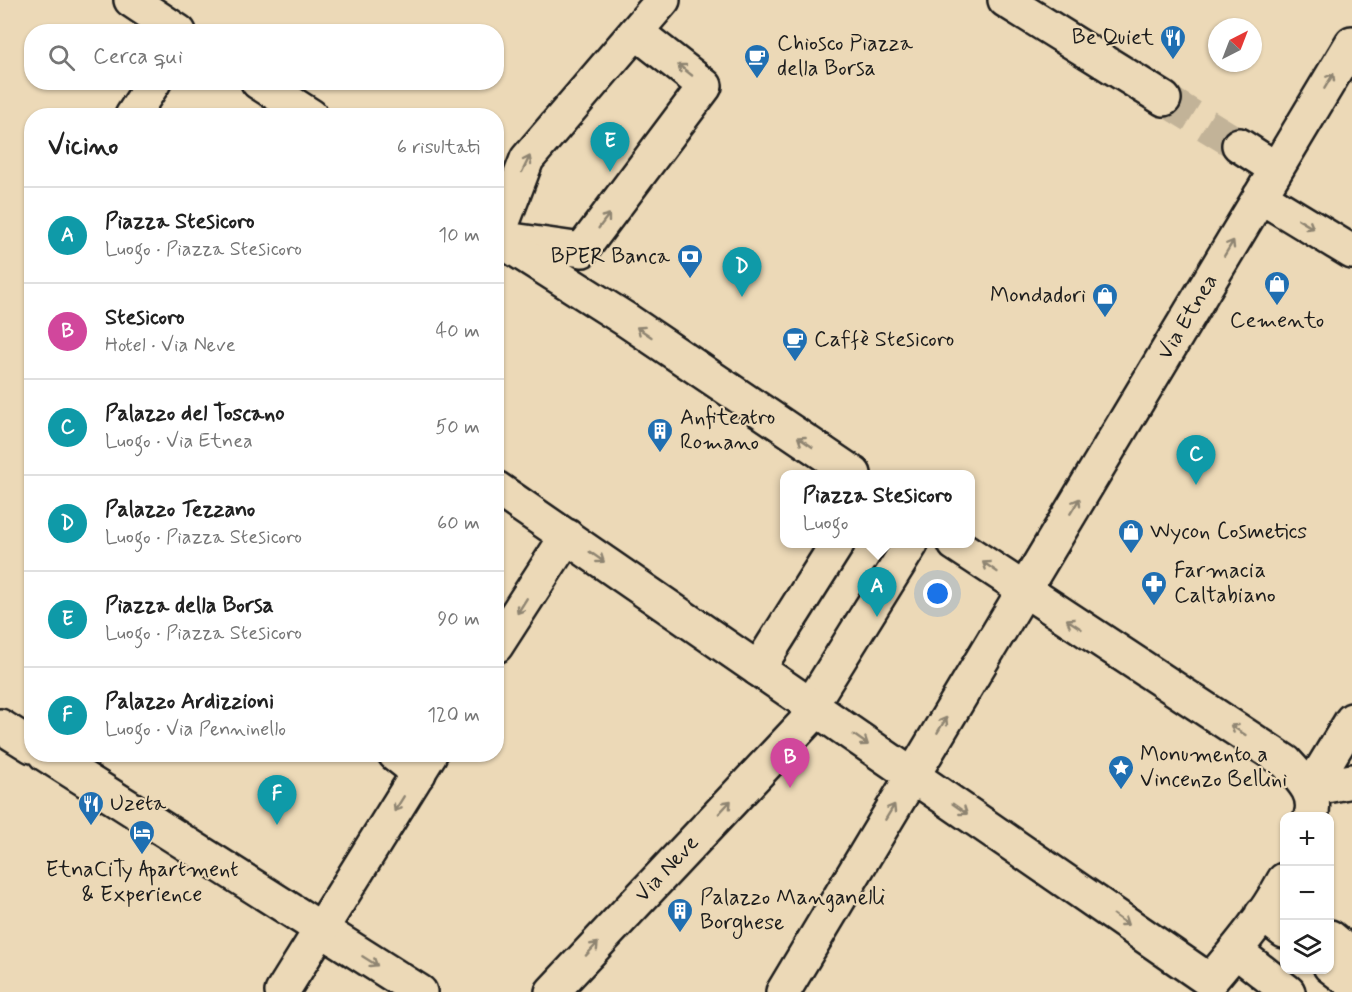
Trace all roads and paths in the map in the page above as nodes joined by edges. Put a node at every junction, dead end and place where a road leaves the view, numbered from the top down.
1 (131, 0) edge
2 (663, 0) edge
3 (1005, 0) edge
4 (167, 24) edge
5 (636, 32) junction
6 (1352, 43) edge
7 (149, 90) edge
8 (270, 90) edge
9 (1164, 99) tunnel mouth
10 (137, 108) edge
11 (298, 108) edge
12 (1239, 145) tunnel mouth
13 (1268, 183) junction
14 (504, 220) edge
15 (504, 240) edge
16 (504, 243) edge
17 (1352, 252) edge
18 (848, 470) edge
19 (504, 493) edge
20 (567, 536) junction
21 (834, 548) edge
22 (908, 548) edge
23 (962, 548) edge
24 (1024, 591) junction
25 (504, 633) edge
26 (758, 669) junction
27 (814, 707) junction
28 (1352, 720) edge
29 (0, 726) edge
30 (24, 741) edge
31 (58, 762) edge
32 (413, 762) edge
33 (912, 776) junction
34 (1352, 781) edge
35 (1310, 803) edge
36 (1278, 904) edge
37 (320, 930) junction
38 (1334, 942) edge
39 (1236, 951) junction
40 (1352, 955) edge
41 (1334, 970) edge
42 (1352, 983) edge
43 (1205, 987) edge
44 (282, 992) edge
45 (420, 992) edge
46 (552, 992) edge
47 (783, 992) edge
48 (1288, 992) edge

1 - 4 street
2 - 5 street
3 - 9 street
14 -> 5 street
15 -> 5 street
13 -> 6 street, Via Etnea
7 - 10 street
8 - 11 street
12 - 13 street
13 -> 17 street
24 -> 13 street, Via Etnea
18 -> 16 street
19 - 20 street
20 -> 25 street
20 -> 26 street
21 - 26 street
22 - 27 street, Via Neve
24 -> 23 street
33 -> 24 street, Via Etnea
35 -> 24 street
26 - 27 street
27 -> 33 street
46 -> 27 street, Via Neve
28 - 35 street
29 - 30 street
31 - 37 street
32 -> 37 street
33 -> 43 street
47 -> 33 street
34 - 35 street
36 - 39 street
37 - 44 street
37 -> 45 street
38 - 40 street
39 - 43 street
39 - 48 street
41 - 42 street

